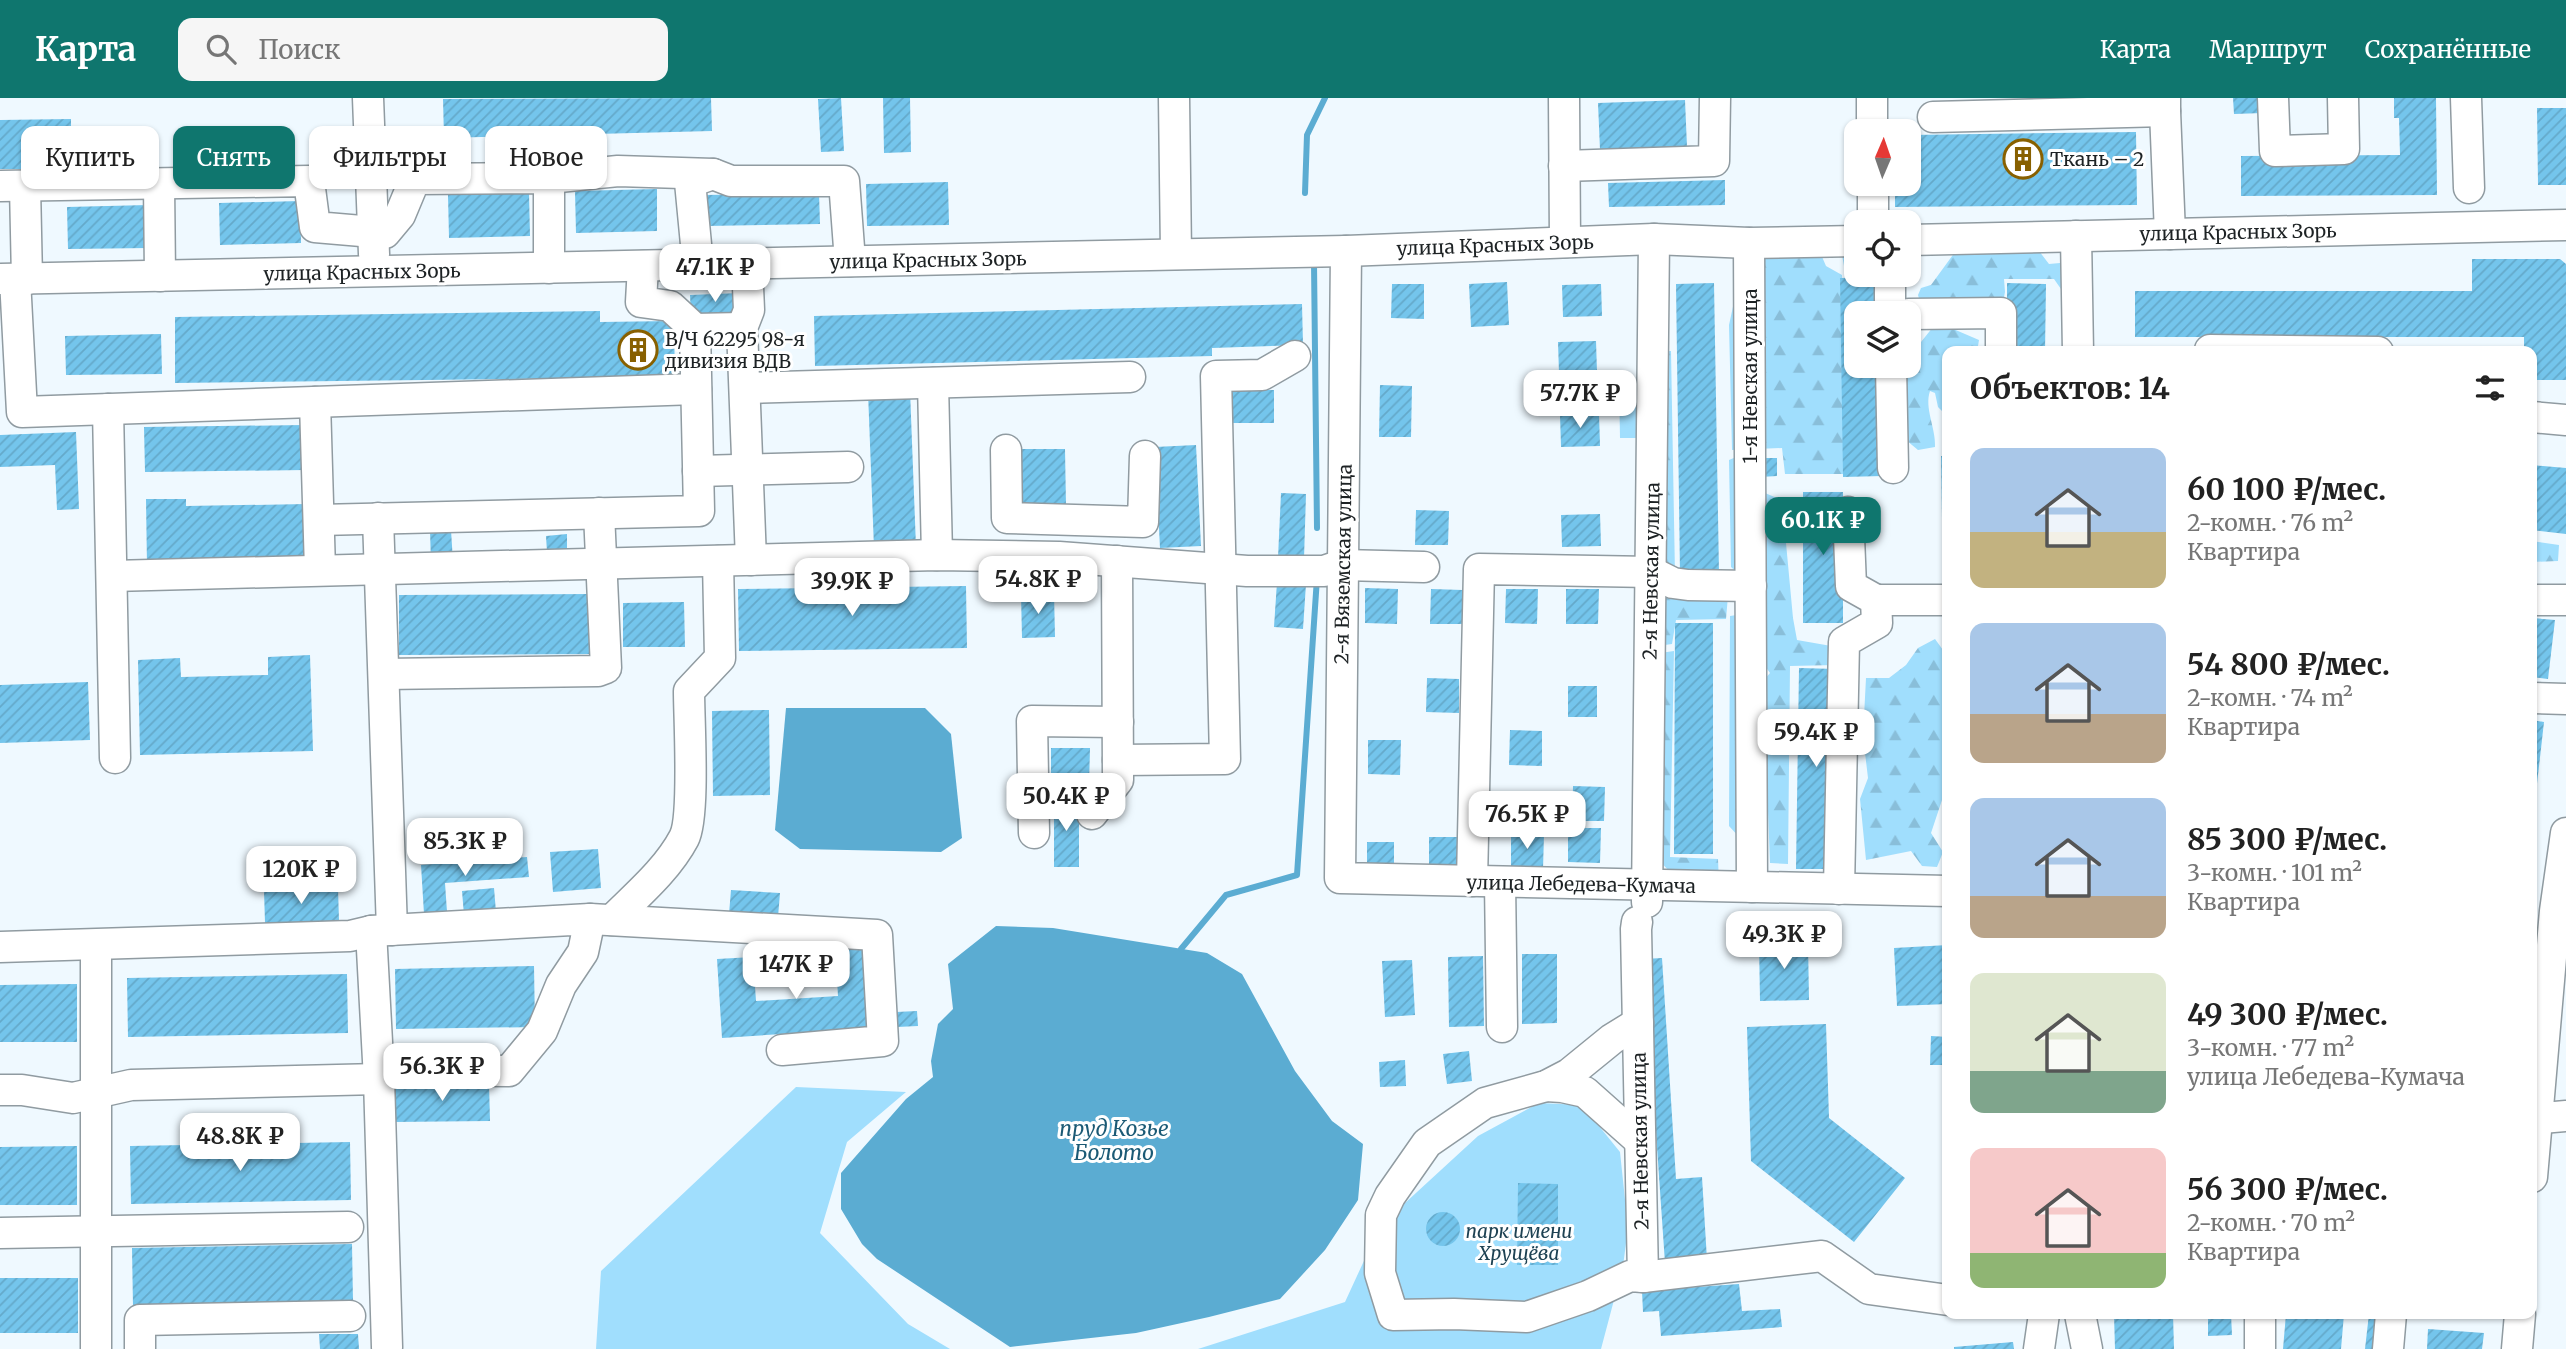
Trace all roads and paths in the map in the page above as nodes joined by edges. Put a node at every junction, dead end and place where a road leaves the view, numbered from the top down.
1 (368, 98) edge
2 (1174, 98) edge
3 (1564, 98) edge
4 (1715, 98) edge
5 (1872, 98) edge
6 (2273, 98) edge
7 (2343, 98) edge
8 (2466, 98) edge
9 (2165, 105) edge
10 (1933, 117) dead end
11 (1872, 119) edge
12 (1564, 166) junction
13 (607, 173) edge
14 (713, 174) junction
15 (485, 178) edge
16 (159, 184) joint
17 (13, 186) edge
18 (2469, 188) dead end
19 (550, 189) edge
20 (2566, 225) edge
21 (373, 233) junction
22 (2170, 234) junction
23 (2076, 236) junction
24 (1654, 239) junction
25 (1921, 240) edge
26 (1844, 241) edge
27 (1565, 242) junction
28 (1749, 243) junction
29 (1346, 251) junction
30 (1176, 254) junction
31 (850, 261) junction
32 (747, 264) junction
33 (698, 265) junction
34 (643, 266) junction
35 (549, 268) junction
36 (375, 271) junction
37 (160, 276) junction
38 (14, 279) edge
39 (1921, 314) edge
40 (743, 328) junction
41 (695, 329) junction
42 (2001, 346) edge
43 (2077, 346) edge
44 (1295, 356) dead end
45 (1130, 377) dead end
46 (1891, 378) edge
47 (933, 383) junction
48 (744, 388) junction
49 (696, 389) junction
50 (315, 402) junction
51 (108, 409) junction
52 (2537, 417) edge
53 (2566, 420) edge
54 (1006, 450) dead end
55 (1145, 456) dead end
56 (848, 467) dead end
57 (1893, 468) dead end
58 (747, 469) junction
59 (698, 471) junction
60 (1847, 512) dead end
61 (599, 513) junction
62 (378, 518) junction
63 (319, 520) junction
64 (1109, 521) junction
65 (937, 555) junction
66 (751, 560) junction
67 (718, 561) junction
68 (1113, 561) junction
69 (601, 564) junction
70 (1342, 565) junction
71 (1424, 567) dead end
72 (380, 569) junction
73 (1222, 569) junction
74 (320, 570) junction
75 (1651, 572) junction
76 (112, 576) junction
77 (1751, 586) junction
78 (1877, 600) junction
79 (1942, 600) edge
80 (2537, 600) edge
81 (2566, 600) edge
82 (384, 674) junction
83 (2537, 698) edge
84 (2566, 699) edge
85 (1118, 722) junction
86 (115, 758) dead end
87 (1118, 760) junction
88 (1092, 814) dead end
89 (1034, 833) dead end
90 (2566, 833) edge
91 (1340, 878) joint
92 (1486, 882) junction
93 (1752, 887) junction
94 (1839, 889) junction
95 (1942, 891) edge
96 (1643, 903) junction
97 (2551, 911) edge
98 (601, 920) junction
99 (382, 930) junction
100 (96, 946) junction
101 (0, 947) edge
102 (1637, 1023) junction
103 (2556, 1024) edge
104 (1502, 1027) dead end
105 (782, 1050) dead end
106 (379, 1079) junction
107 (1546, 1086) junction
108 (0, 1090) edge
109 (96, 1093) junction
110 (2545, 1118) edge
111 (1640, 1141) junction
112 (2537, 1154) edge
113 (348, 1227) dead end
114 (96, 1229) junction
115 (0, 1233) edge
116 (1643, 1277) junction
117 (1942, 1299) edge
118 (350, 1316) dead end
119 (2043, 1319) edge
120 (2081, 1319) edge
121 (2260, 1319) edge
122 (2391, 1319) edge
123 (2521, 1319) edge
124 (387, 1347) dead end
125 (96, 1349) edge
126 (140, 1349) edge
127 (2039, 1349) edge
128 (2087, 1349) edge
129 (2260, 1349) edge
130 (2388, 1349) edge
131 (2518, 1349) edge

1 - 21 street
2 - 30 street
3 - 12 street
4 - 12 street
5 - 11 street
6 - 7 street
8 - 18 street
9 - 10 street
9 - 22 street
12 - 27 street
13 - 14 street
14 - 31 street
14 - 33 street
15 - 21 street
16 - 21 street
16 - 37 street
17 - 38 street
19 - 35 street
20 - 22 street, улица Красных Зорь
21 - 36 street
22 - 23 street, улица Красных Зорь
23 - 25 street, улица Красных Зорь
23 - 43 street
24 - 27 street, улица Красных Зорь
24 - 28 street, улица Красных Зорь
24 - 75 street, 2-я Невская улица
26 - 28 street, улица Красных Зорь
27 - 29 street, улица Красных Зорь
28 - 77 street, 1-я Невская улица
29 - 30 street, улица Красных Зорь
29 - 70 street, 2-я Вяземская улица
30 - 31 street, улица Красных Зорь
31 - 32 street, улица Красных Зорь
32 - 33 street, улица Красных Зорь
32 - 40 street
33 - 34 street, улица Красных Зорь
34 - 35 street, улица Красных Зорь
34 - 41 street
35 - 36 street, улица Красных Зорь
36 - 37 street, улица Красных Зорь
37 - 38 street, улица Красных Зорь
38 - 51 street
39 - 42 street
40 - 41 street
40 - 48 street
41 - 49 street
44 - 73 street
45 - 47 street
46 - 57 street
47 - 48 street
47 - 65 street
48 - 58 street
49 - 50 street
49 - 59 street
50 - 51 street
50 - 63 street
51 - 76 street
52 - 53 street
54 - 64 street
55 - 64 street
56 - 58 street
58 - 59 street
58 - 66 street
59 - 61 street
60 - 78 street
61 - 62 street
61 - 69 street
62 - 63 street
62 - 72 street
63 - 74 street
64 - 68 street
65 - 66 street
65 - 68 street
66 - 67 street
67 - 69 street
67 - 98 street
68 - 73 street
68 - 85 street
69 - 72 street
69 - 82 street
70 - 71 street
70 - 73 street
70 - 91 street, 2-я Вяземская улица
72 - 74 street
72 - 82 street
73 - 87 street
74 - 76 street
75 - 77 street
75 - 92 street
75 - 96 street, 2-я Невская улица
76 - 86 street
77 - 93 street, 1-я Невская улица
78 - 79 street
78 - 94 street
80 - 81 street
82 - 99 street
83 - 84 street
85 - 87 street
85 - 89 street
87 - 88 street
90 - 97 street
91 - 92 street, улица Лебедева-Кумача
92 - 96 street, улица Лебедева-Кумача
92 - 104 street
93 - 94 street, улица Лебедева-Кумача
93 - 96 street, улица Лебедева-Кумача
94 - 95 street, улица Лебедева-Кумача
96 - 102 street, 2-я Невская улица
97 - 103 street
98 - 99 street
98 - 105 street
98 - 106 street
99 - 100 street
99 - 106 street
100 - 101 street
100 - 109 street
102 - 107 street
102 - 111 street, 2-я Невская улица
103 - 110 street
106 - 109 street
106 - 124 street
107 - 111 street
107 - 116 street
108 - 109 street
109 - 114 street
110 - 112 street
111 - 116 street, 2-я Невская улица
113 - 114 street
114 - 115 street
114 - 125 street
116 - 117 street
118 - 126 street
119 - 127 street
120 - 128 street
121 - 129 street
122 - 130 street
123 - 131 street

